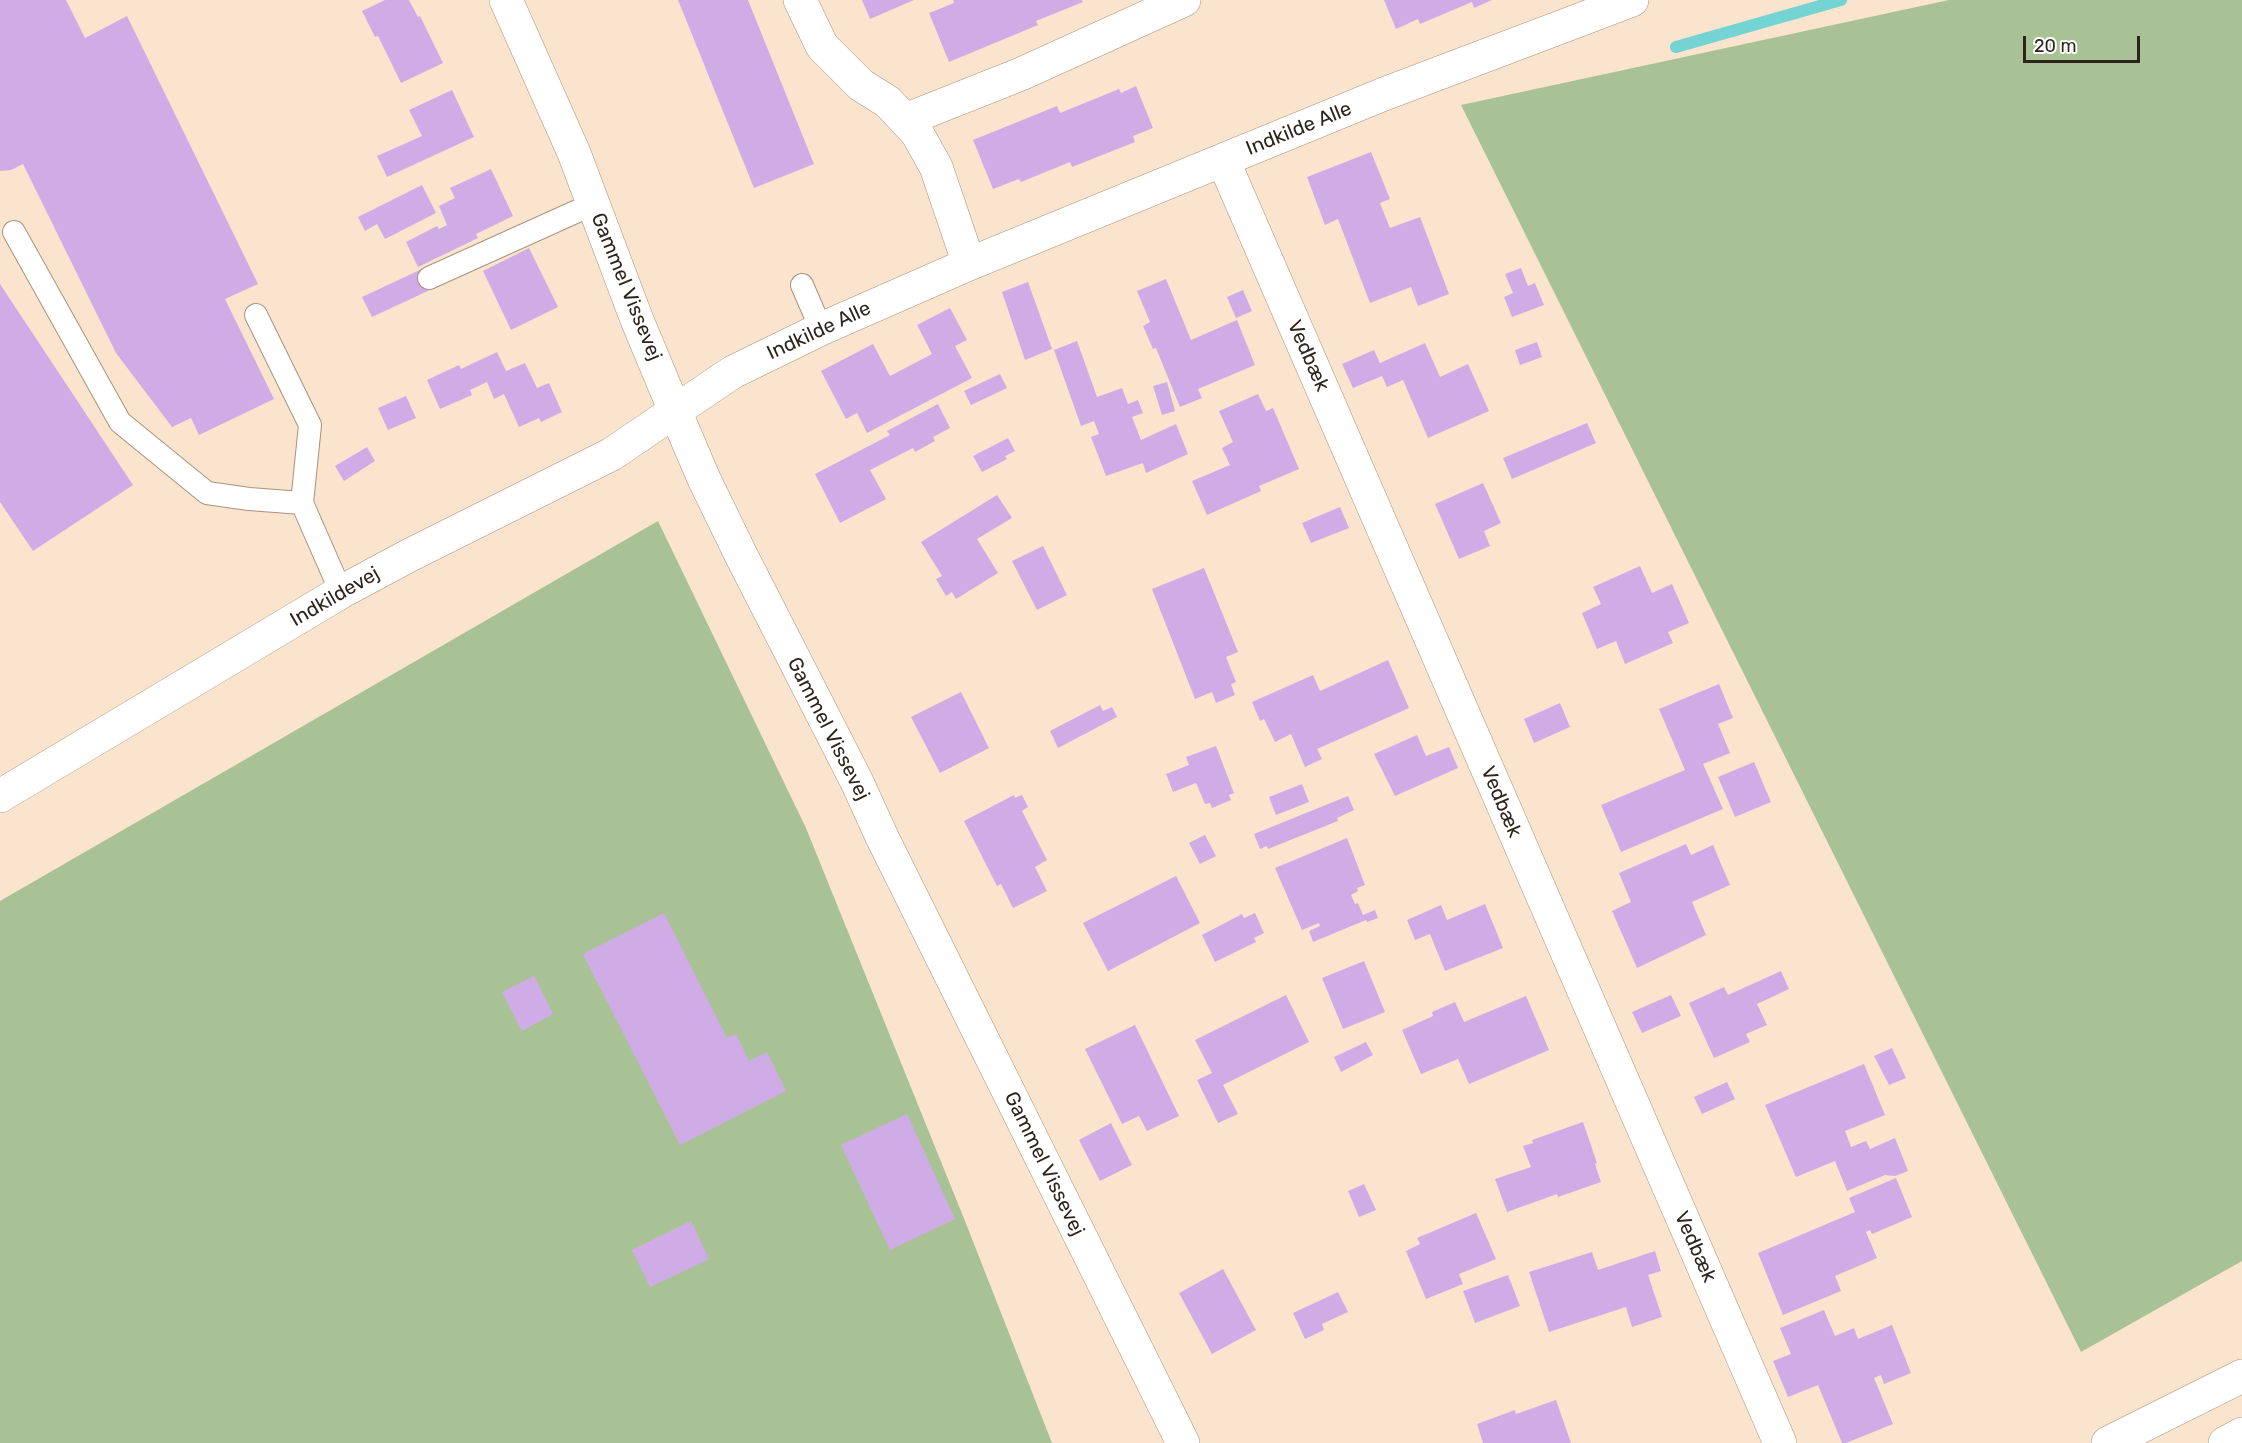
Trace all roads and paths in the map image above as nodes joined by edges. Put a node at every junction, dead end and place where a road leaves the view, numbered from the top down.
1 (506, 0) edge
2 (800, 0) edge
3 (1184, 0) edge
4 (1632, 0) edge
5 (905, 120) junction
6 (1223, 160) junction
7 (592, 204) junction
8 (14, 232) dead end
9 (969, 264) junction
10 (429, 278) dead end
11 (802, 285) dead end
12 (256, 315) dead end
13 (821, 329) junction
14 (675, 411) junction
15 (302, 503) junction
16 (341, 592) junction
17 (0, 796) edge
18 (2242, 1376) edge
19 (2242, 1434) edge
20 (1183, 1443) edge
21 (1780, 1443) edge
22 (2108, 1443) edge
23 (2225, 1443) edge

1 - 7 street, Gammel Vissevej
2 - 5 street
3 - 5 street
4 - 6 street, Indkilde Alle
5 - 9 street
6 - 9 street, Indkilde Alle
6 - 21 street, Vedbæk
7 - 10 lane
7 - 14 street, Gammel Vissevej
8 - 15 lane
9 - 13 street, Indkilde Alle
11 - 13 lane
12 - 15 lane
13 - 14 street, Indkilde Alle
14 - 16 street, Indkildevej
14 - 20 street, Gammel Vissevej
15 - 16 lane
16 - 17 street, Indkildevej
18 - 22 street
19 - 23 street

